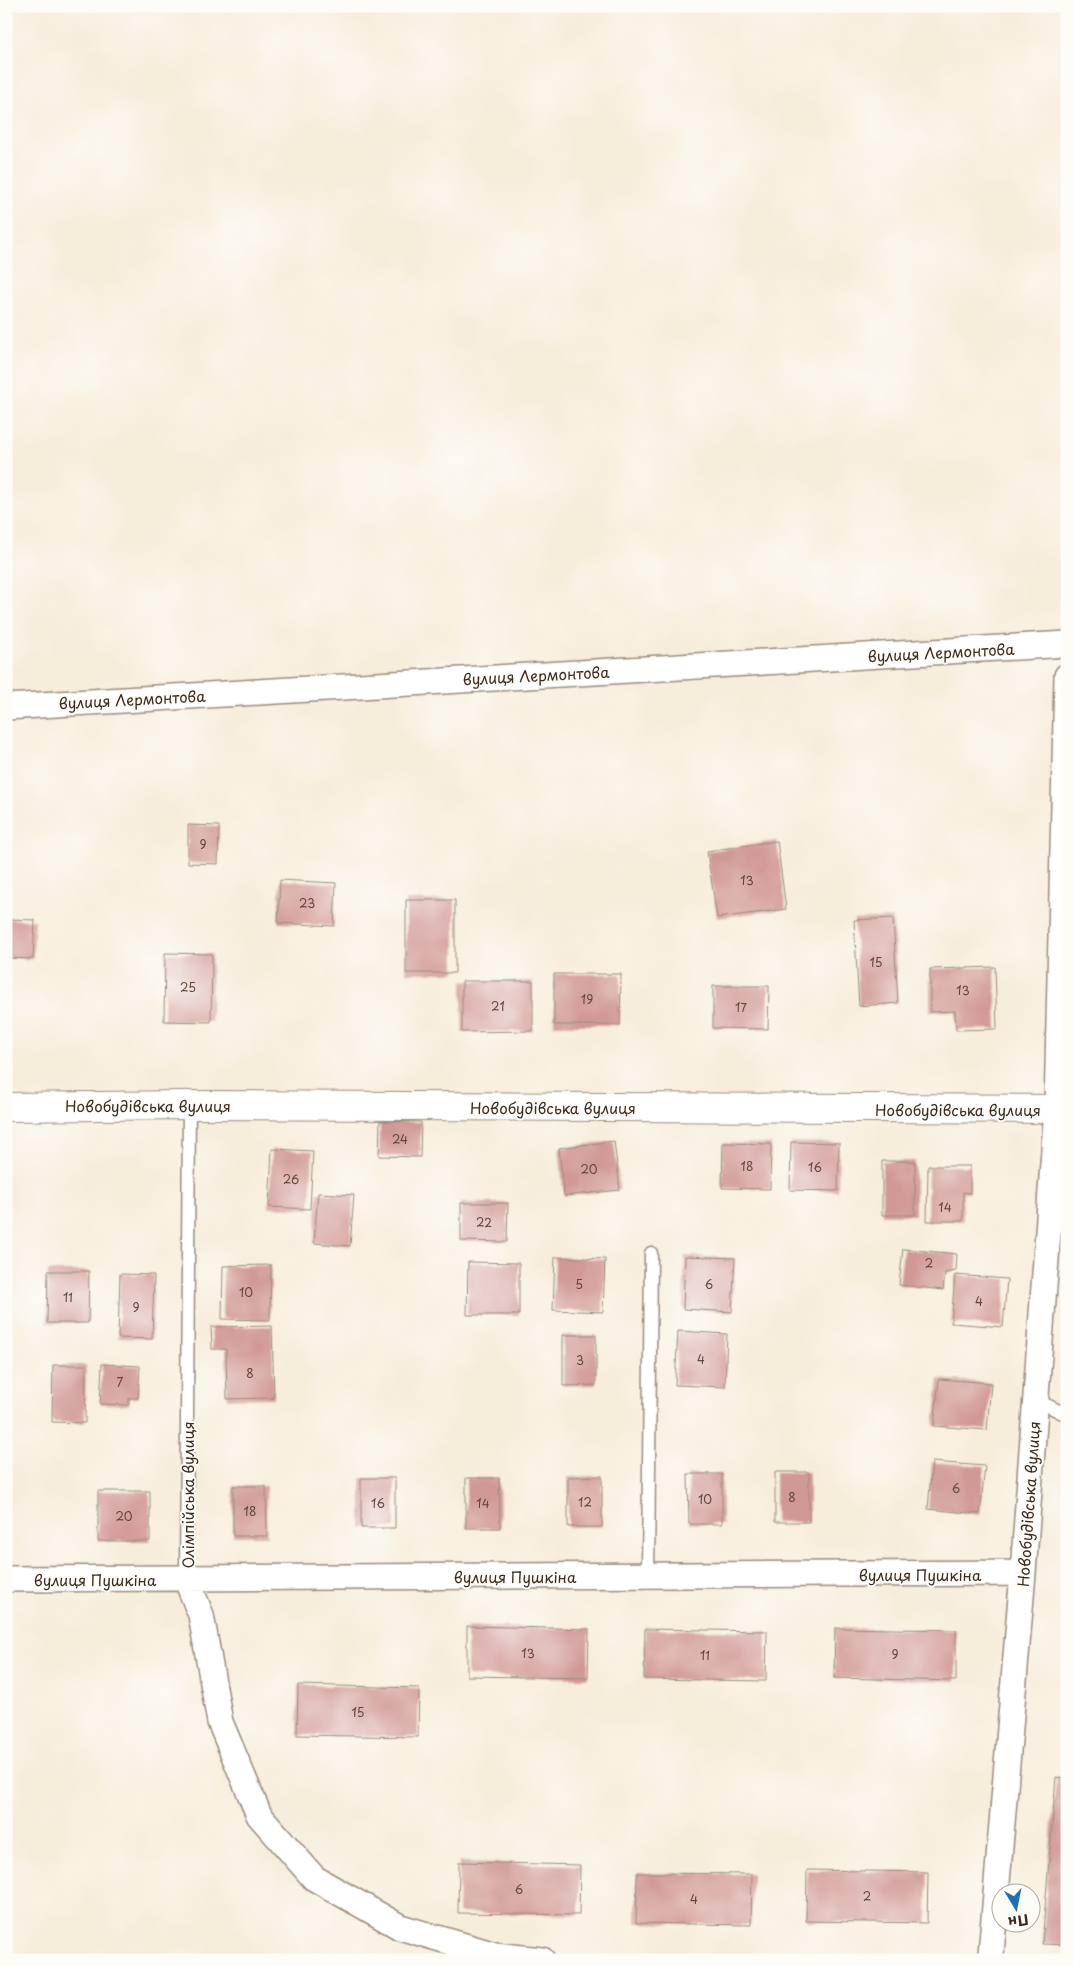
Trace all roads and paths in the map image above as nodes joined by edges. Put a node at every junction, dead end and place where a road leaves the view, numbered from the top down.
1 (1067, 644) edge
2 (1067, 676) edge
3 (6, 707) edge
4 (189, 1105) junction
5 (6, 1106) edge
6 (1062, 1109) edge
7 (651, 1253) dead end
8 (1036, 1400) junction
9 (1067, 1416) edge
10 (1023, 1573) junction
11 (648, 1575) junction
12 (186, 1578) junction
13 (6, 1579) edge
14 (542, 1960) edge
15 (992, 1960) edge

1 - 3 street, вулиця Лермонтова
2 - 6 street
4 - 5 street, Новобудівська вулиця
4 - 6 street, Новобудівська вулиця
4 - 12 lane, Олімпійська вулиця
6 - 8 street, Новобудівська вулиця
7 - 11 lane
8 - 9 lane
8 - 10 street, Новобудівська вулиця
10 - 11 street, вулиця Пушкіна
10 - 15 street, Новобудівська вулиця
11 - 12 street, вулиця Пушкіна
12 - 13 street, вулиця Пушкіна
12 - 14 street, Олімпійська вулиця

